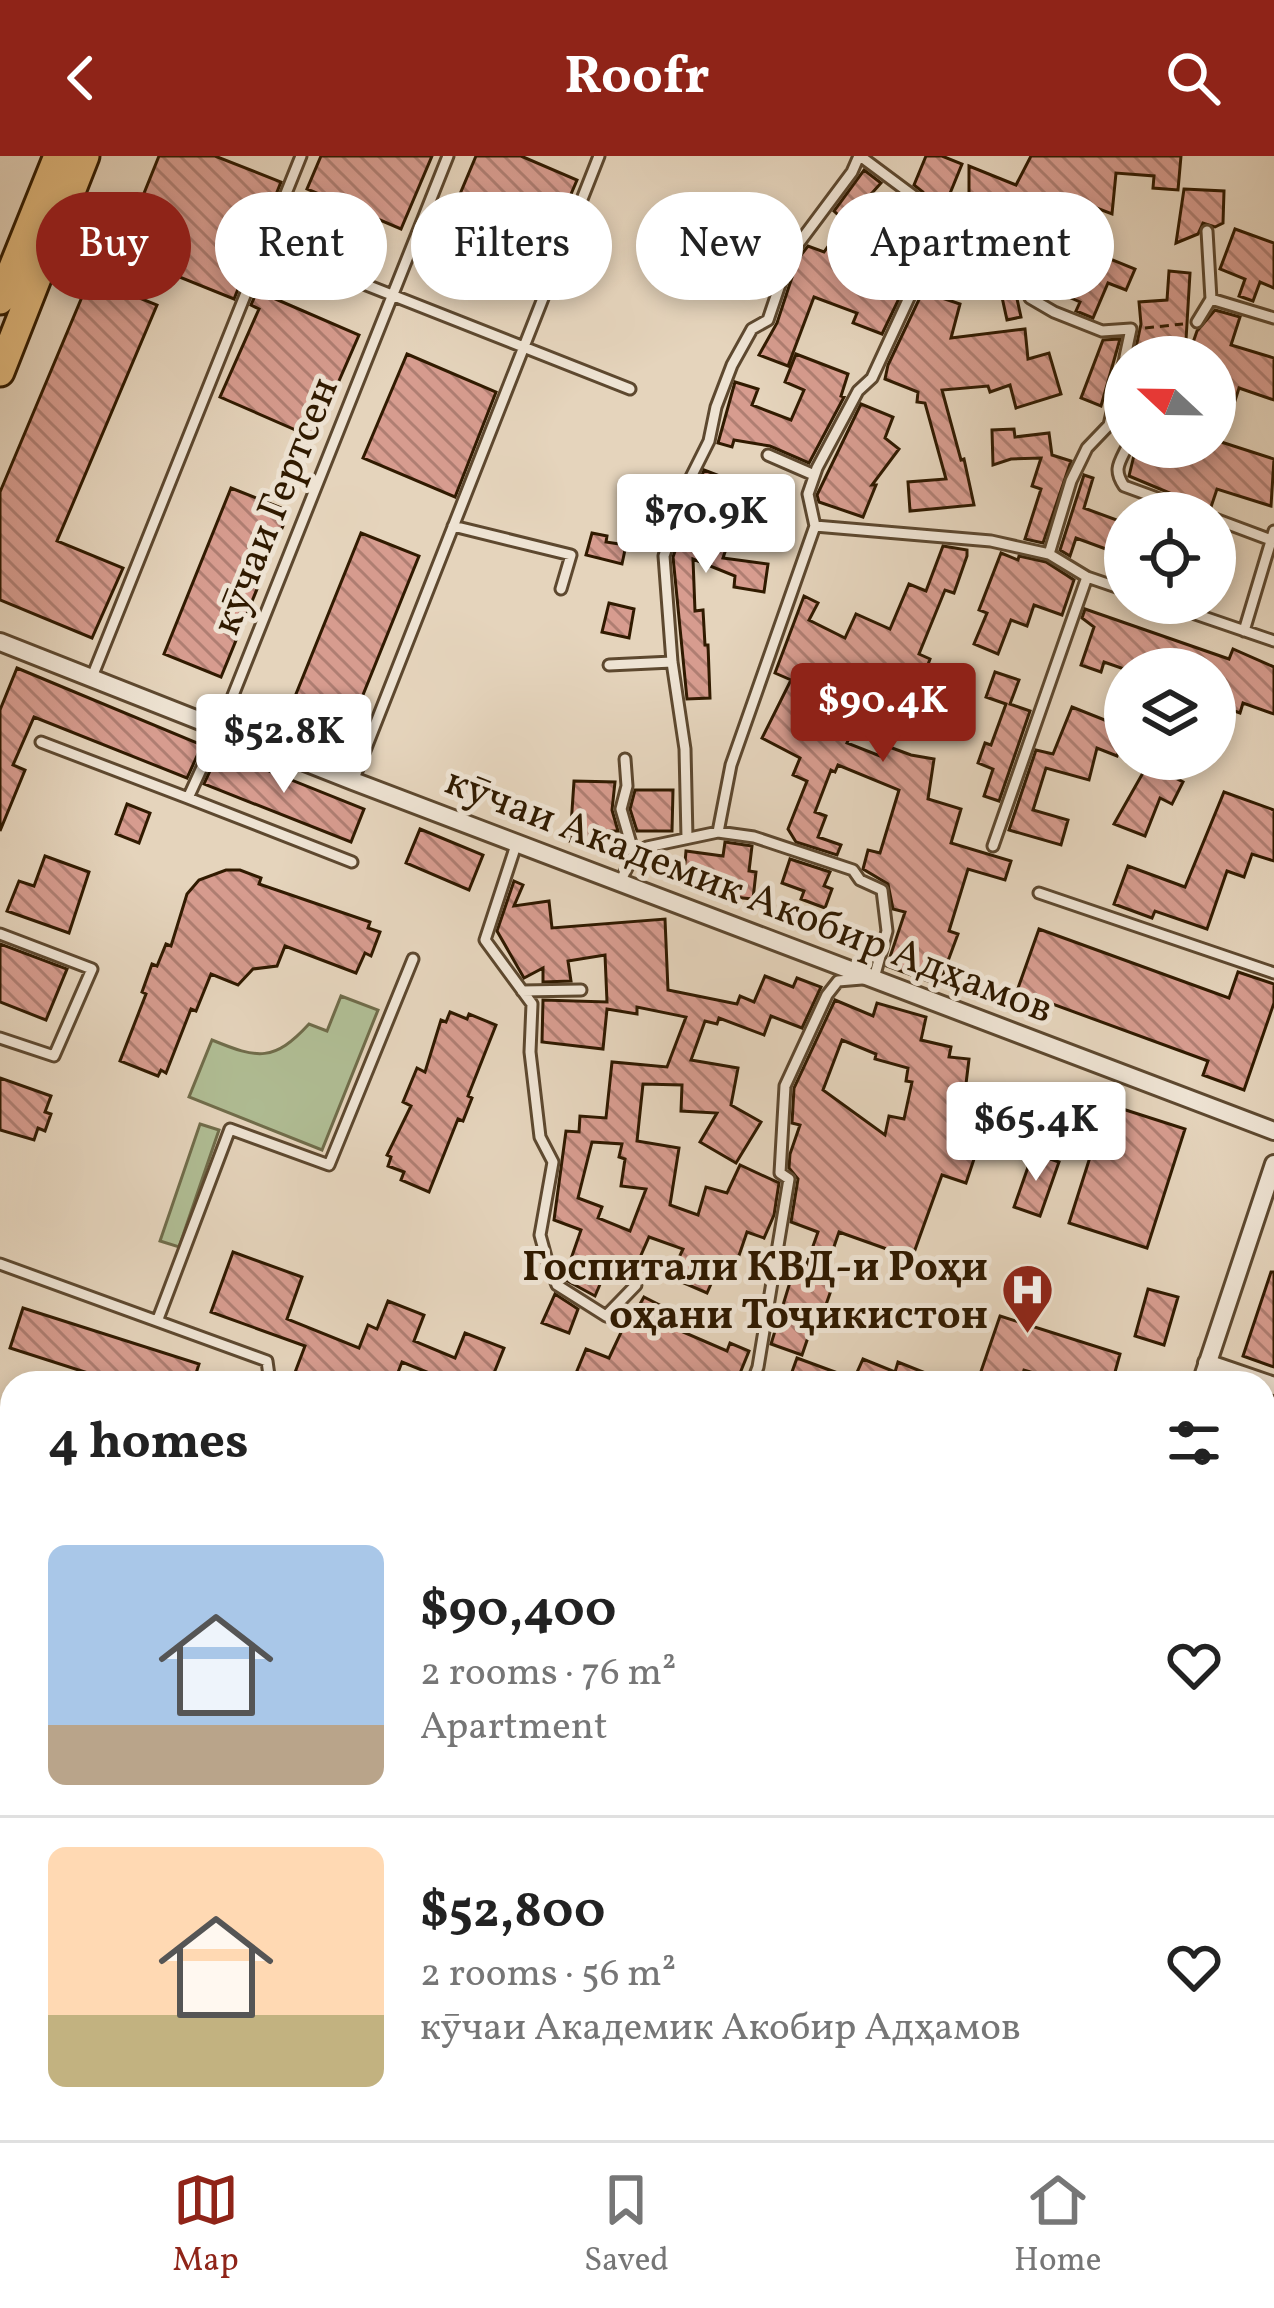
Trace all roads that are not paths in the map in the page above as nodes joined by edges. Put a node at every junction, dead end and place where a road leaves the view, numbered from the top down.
1 (58, 156) edge
2 (85, 156) edge
3 (301, 156) edge
4 (448, 156) edge
5 (599, 156) edge
6 (860, 156) edge
7 (286, 192) edge
8 (908, 192) edge
9 (1207, 231) dead end
10 (387, 293) edge
11 (392, 295) junction
12 (1211, 299) junction
13 (0, 300) edge
14 (243, 300) edge
15 (1274, 318) edge
16 (1197, 322) road end
17 (1130, 336) edge
18 (523, 349) junction
19 (0, 372) edge
20 (630, 389) dead end
21 (1104, 430) edge
22 (768, 455) dead end
23 (1117, 468) edge
24 (814, 475) junction
25 (1140, 492) edge
26 (1236, 525) edge
27 (453, 526) junction
28 (815, 526) junction
29 (1273, 535) edge
30 (1049, 554) junction
31 (1087, 577) junction
32 (1104, 583) edge
33 (561, 589) dead end
34 (1224, 624) edge
35 (1244, 631) junction
36 (1274, 641) edge
37 (0, 642) edge
38 (672, 662) junction
39 (608, 665) dead end
40 (92, 677) junction
41 (220, 728) junction
42 (41, 742) dead end
43 (625, 759) dead end
44 (353, 781) junction
45 (188, 798) junction
46 (718, 832) junction
47 (687, 838) junction
48 (518, 842) junction
49 (993, 846) dead end
50 (634, 854) junction
51 (352, 862) dead end
52 (621, 880) junction
53 (1039, 893) dead end
54 (0, 934) edge
55 (413, 959) dead end
56 (1274, 973) edge
57 (874, 978) junction
58 (581, 990) dead end
59 (522, 991) junction
60 (0, 1038) edge
61 (1274, 1131) edge
62 (1274, 1164) edge
63 (0, 1264) edge
64 (637, 1285) dead end
65 (158, 1319) junction
66 (1208, 1363) junction
67 (268, 1371) edge
68 (754, 1371) edge
69 (1205, 1371) edge
70 (1231, 1371) edge

1 - 13 highway
2 - 19 highway
3 - 7 lane
4 - 11 lane, кӯчаи Гертсен
5 - 18 lane
6 - 8 lane
6 - 38 lane
9 - 12 lane
10 - 11 lane
11 - 18 lane
11 - 41 lane, кӯчаи Гертсен
12 - 15 lane
12 - 16 lane
14 - 40 lane
17 - 24 lane
18 - 20 lane
18 - 27 lane
21 - 30 lane
22 - 24 lane
23 - 25 lane
24 - 28 lane
26 - 29 lane
27 - 33 lane
27 - 44 lane
28 - 30 lane
28 - 46 lane
29 - 35 lane
30 - 31 lane
31 - 32 lane
31 - 49 lane
34 - 35 lane
35 - 36 lane
37 - 40 street, кӯчаи Академик Акобир Адҳамов
38 - 39 lane
38 - 47 lane
40 - 41 street, кӯчаи Академик Акобир Адҳамов
41 - 44 street, кӯчаи Академик Акобир Адҳамов
41 - 45 lane, кӯчаи Гертсен
42 - 45 lane
43 - 50 lane
44 - 48 street, кӯчаи Академик Акобир Адҳамов
45 - 51 lane
46 - 47 lane
46 - 57 lane
47 - 50 lane
48 - 52 street, кӯчаи Академик Акобир Адҳамов
48 - 59 lane
50 - 52 lane
52 - 57 street, кӯчаи Академик Акобир Адҳамов
53 - 56 lane
54 - 60 lane
55 - 65 lane
57 - 61 street, кӯчаи Академик Акобир Адҳамов
57 - 68 lane
58 - 59 lane
59 - 64 lane
62 - 66 street
63 - 65 lane
65 - 67 lane
66 - 69 street
66 - 70 street

